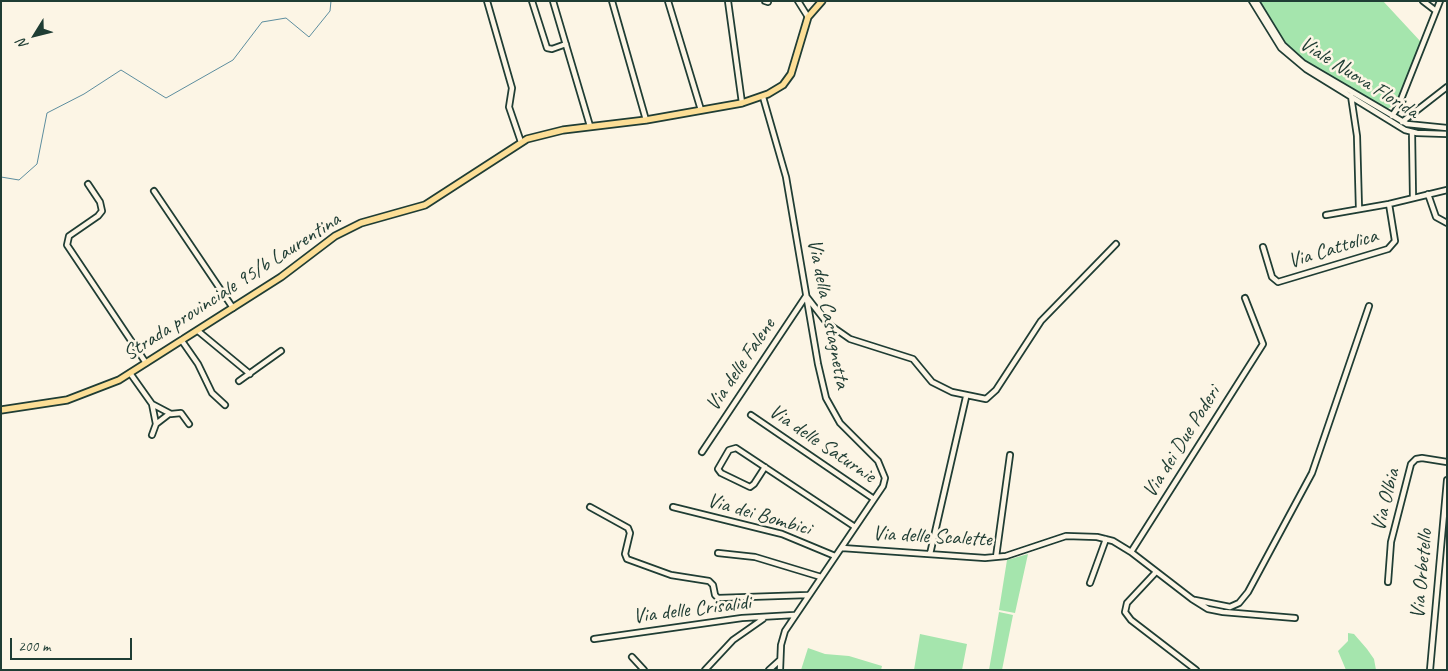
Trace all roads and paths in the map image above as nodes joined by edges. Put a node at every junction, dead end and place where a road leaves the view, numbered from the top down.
1 (487, 1) edge
2 (532, 1) edge
3 (553, 1) edge
4 (612, 1) edge
5 (668, 1) edge
6 (728, 1) edge
7 (798, 1) edge
8 (822, 1) edge
9 (1254, 1) edge
10 (1423, 1) edge
11 (1440, 1) edge
12 (1436, 11) junction
13 (808, 17) junction
14 (566, 44) junction
15 (1447, 87) edge
16 (1350, 90) junction
17 (763, 97) junction
18 (1351, 97) junction
19 (742, 103) junction
20 (701, 110) junction
21 (1392, 116) junction
22 (646, 120) junction
23 (1402, 122) junction
24 (590, 126) junction
25 (1447, 128) edge
26 (1412, 132) junction
27 (1447, 134) edge
28 (521, 142) junction
29 (88, 184) dead end
30 (1447, 190) edge
31 (154, 191) dead end
32 (1428, 194) junction
33 (1413, 198) junction
34 (1389, 204) junction
35 (1359, 209) junction
36 (1326, 215) dead end
37 (1447, 223) edge
38 (1116, 244) dead end
39 (1263, 247) dead end
40 (806, 296) junction
41 (1245, 298) dead end
42 (1370, 306) dead end
43 (232, 308) junction
44 (198, 331) junction
45 (182, 341) junction
46 (281, 351) dead end
47 (146, 364) junction
48 (130, 373) junction
49 (250, 374) junction
50 (239, 381) dead end
51 (966, 397) junction
52 (152, 404) junction
53 (225, 405) dead end
54 (1, 410) edge
55 (169, 414) junction
56 (751, 415) dead end
57 (156, 424) junction
58 (189, 424) dead end
59 (152, 435) dead end
60 (702, 452) dead end
61 (1010, 455) dead end
62 (1447, 462) edge
63 (765, 467) junction
64 (1447, 480) edge
65 (874, 499) junction
66 (590, 507) dead end
67 (673, 507) dead end
68 (855, 527) junction
69 (1106, 539) junction
70 (842, 548) junction
71 (1131, 552) junction
72 (718, 553) dead end
73 (930, 554) junction
74 (835, 556) junction
75 (996, 557) junction
76 (1156, 572) junction
77 (821, 577) junction
78 (1388, 582) dead end
79 (1090, 583) dead end
80 (808, 596) junction
81 (1192, 599) junction
82 (794, 615) junction
83 (764, 618) junction
84 (1295, 618) dead end
85 (594, 639) dead end
86 (632, 658) dead end
87 (780, 660) junction
88 (644, 670) edge
89 (704, 670) edge
90 (769, 670) edge
91 (780, 670) edge
92 (1196, 670) edge
93 (1430, 670) edge

1 - 28 street
2 - 14 street
3 - 14 street
4 - 22 street
5 - 20 street
6 - 19 street
7 - 13 street
8 - 13 main road, Strada provinciale 95/b Laurentina
9 - 16 street, Viale Nuova Florida
9 - 18 street, Viale Nuova Florida
10 - 12 street
11 - 12 street
12 - 21 street
13 - 17 main road, Strada provinciale 95/b Laurentina
14 - 24 street
15 - 23 street
16 - 18 street
16 - 21 street, Viale Nuova Florida
17 - 19 main road, Strada provinciale 95/b Laurentina
17 - 40 street, Via della Castagnetta
18 - 26 street, Viale Nuova Florida
18 - 35 street
19 - 20 main road, Strada provinciale 95/b Laurentina
20 - 22 main road, Strada provinciale 95/b Laurentina
21 - 23 street, Viale Nuova Florida
22 - 24 main road, Strada provinciale 95/b Laurentina
23 - 25 street, Viale Nuova Florida
24 - 28 main road, Strada provinciale 95/b Laurentina
26 - 27 street, Viale Nuova Florida
26 - 33 street
28 - 43 main road, Strada provinciale 95/b Laurentina
29 - 47 street
30 - 32 street
31 - 43 street
32 - 33 street
32 - 37 street
33 - 34 street
34 - 35 street
34 - 39 street, Via Cattolica
35 - 36 street
38 - 51 street
40 - 51 street
40 - 60 street, Via delle Falene
40 - 65 street, Via della Castagnetta
41 - 71 street, Via dei Due Poderi
42 - 81 street
43 - 44 main road, Strada provinciale 95/b Laurentina
44 - 45 main road, Strada provinciale 95/b Laurentina
44 - 49 street
45 - 47 main road, Strada provinciale 95/b Laurentina
45 - 53 street
46 - 49 street
47 - 48 main road, Strada provinciale 95/b Laurentina
48 - 52 street
48 - 54 main road, Strada provinciale 95/b Laurentina
49 - 50 street
51 - 73 street
52 - 55 street
52 - 57 street
55 - 57 street
55 - 58 street
56 - 65 street, Via delle Saturnie
57 - 59 street
61 - 75 street
62 - 78 street, Via Olbia
63 - 63 street
63 - 68 street
64 - 93 street, Via Orbetello
65 - 68 street, Via della Castagnetta
66 - 80 street
67 - 74 street, Via dei Bombici
68 - 70 street, Via della Castagnetta
69 - 71 street, Via delle Scalette
69 - 75 street, Via delle Scalette
69 - 79 street
70 - 73 street, Via delle Scalette
70 - 74 street, Via della Castagnetta
71 - 76 street, Via delle Scalette
72 - 77 street
73 - 75 street, Via delle Scalette
74 - 77 street, Via della Castagnetta
76 - 81 street, Via delle Scalette
76 - 92 street
77 - 80 street, Via della Castagnetta
80 - 82 street, Via della Castagnetta
81 - 84 street, Via delle Scalette
82 - 83 street, Via delle Crisalidi
82 - 87 street, Via della Castagnetta
83 - 85 street, Via delle Crisalidi
83 - 89 street
86 - 88 street
87 - 90 street
87 - 91 street, Via della Castagnetta

